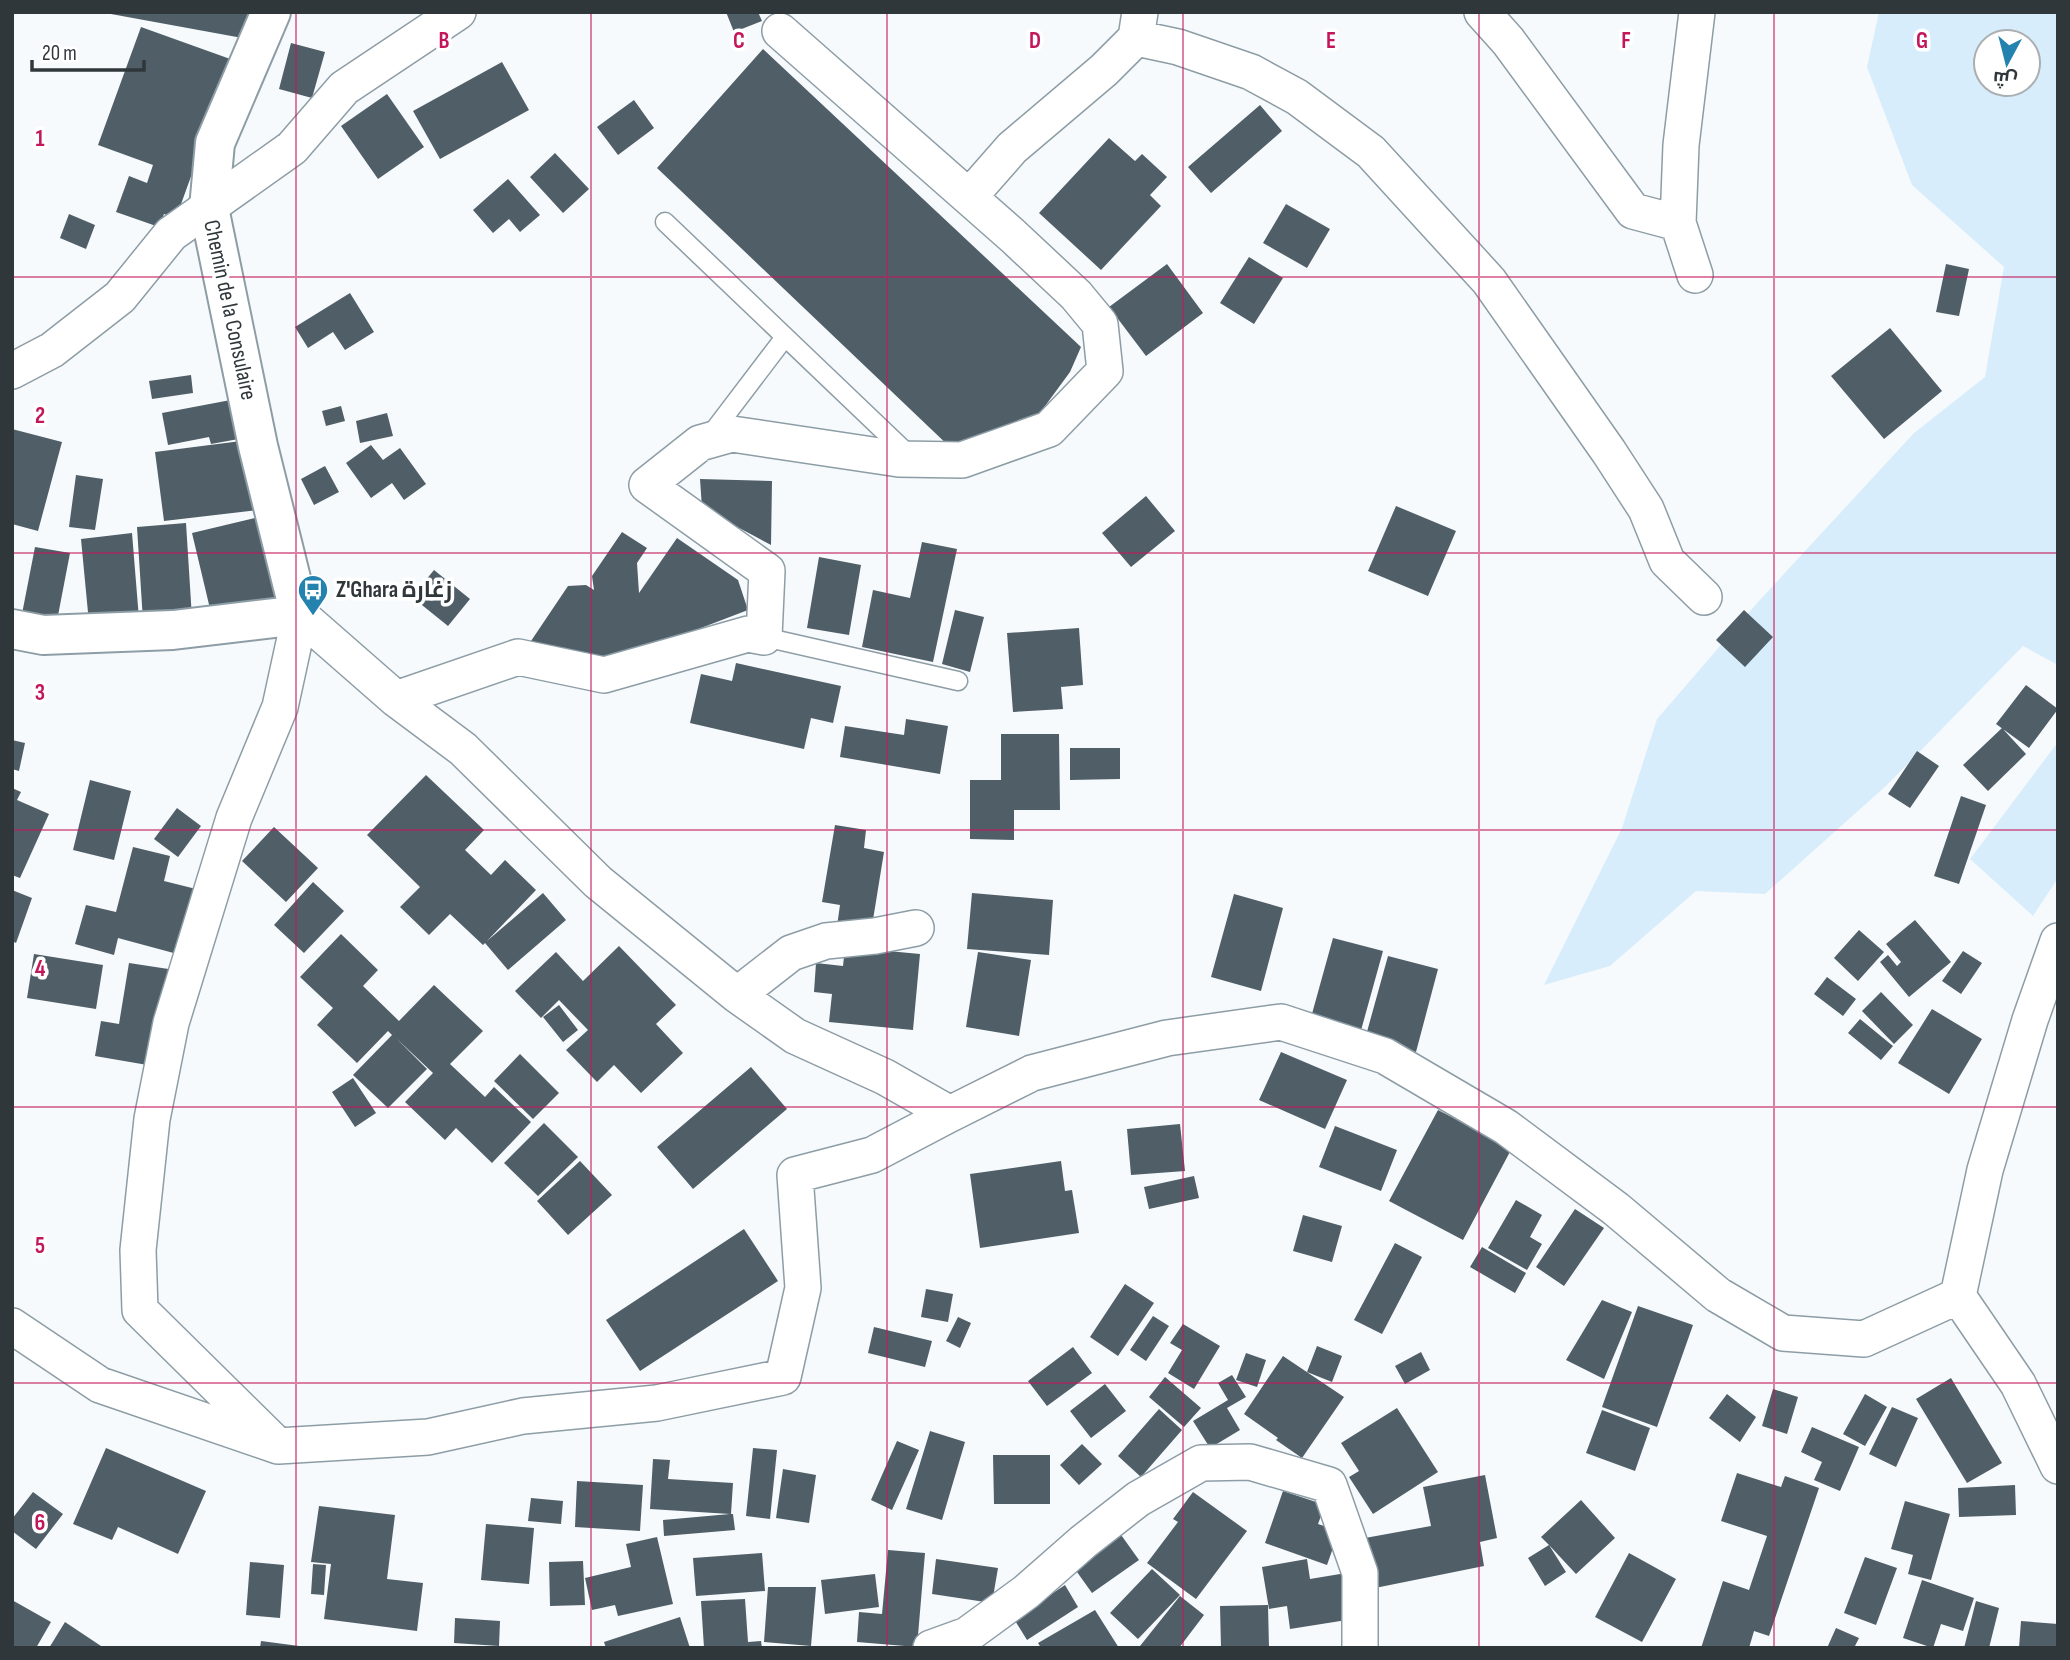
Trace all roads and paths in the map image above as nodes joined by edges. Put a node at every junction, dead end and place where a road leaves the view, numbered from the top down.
1 (271, 12) edge
2 (458, 12) edge
3 (1482, 12) edge
4 (1697, 12) edge
5 (1138, 25) edge
6 (780, 31) dead end
7 (969, 197) junction
8 (209, 208) junction
9 (664, 222) dead end
10 (1678, 223) junction
11 (1695, 275) dead end
12 (785, 337) junction
13 (12, 371) edge
14 (706, 442) junction
15 (914, 459) junction
16 (1704, 597) dead end
17 (300, 615) junction
18 (12, 629) edge
19 (764, 637) junction
20 (958, 681) dead end
21 (396, 699) junction
22 (916, 928) dead end
23 (2058, 941) edge
24 (737, 995) junction
25 (950, 1114) junction
26 (1958, 1296) junction
27 (12, 1326) edge
28 (278, 1446) junction
29 (2058, 1466) edge
30 (931, 1648) edge
31 (1360, 1648) edge

1 - 8 street, Chemin de la Consulaire
2 - 8 street
3 - 10 street
4 - 10 street
5 - 7 street
5 - 16 street
6 - 7 street
7 - 15 street
8 - 13 street
8 - 17 street, Chemin de la Consulaire
9 - 12 lane
10 - 11 street
12 - 14 lane
12 - 15 lane
14 - 15 street
14 - 19 street
17 - 18 street
17 - 21 street
17 - 28 street
19 - 20 lane
19 - 21 street
21 - 24 street
22 - 24 street
23 - 26 street
24 - 25 street
25 - 26 street
25 - 28 street
26 - 29 street
27 - 28 street
30 - 31 street

